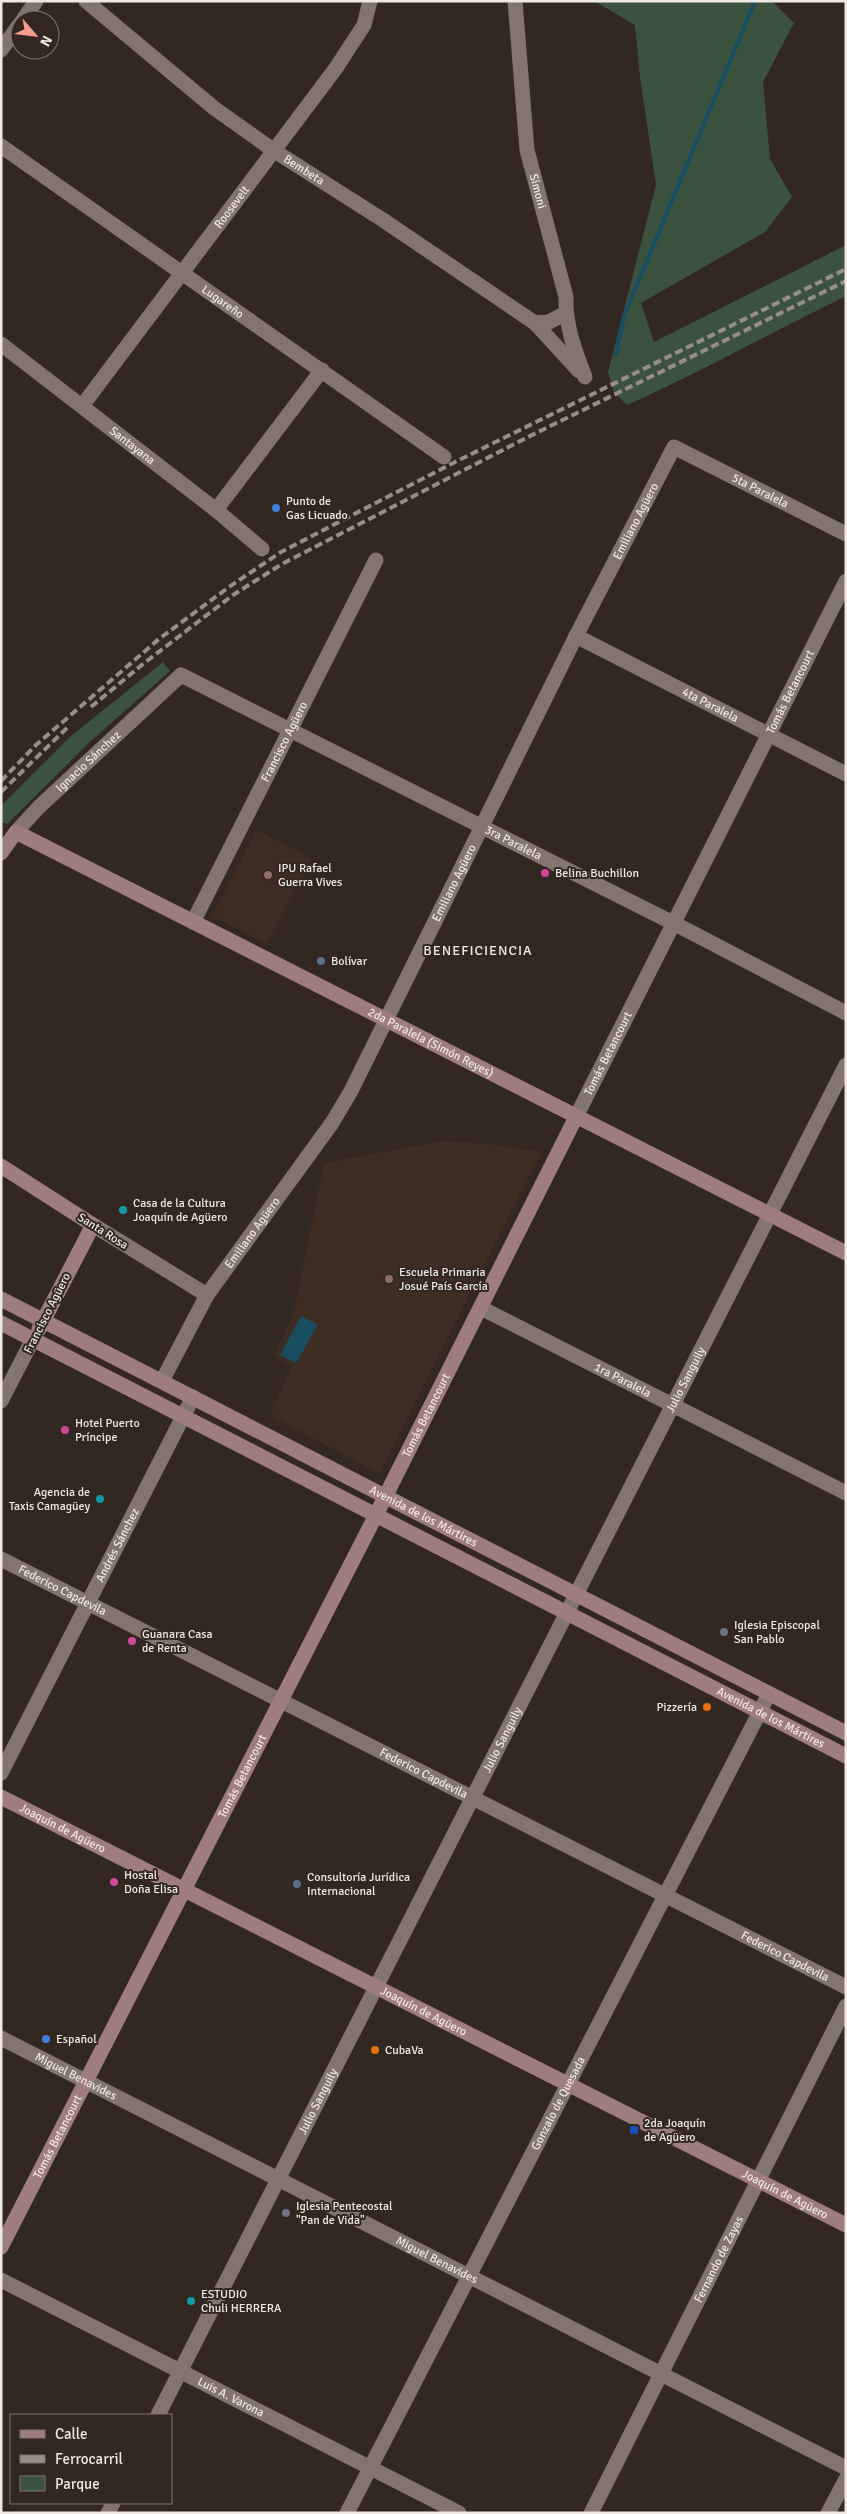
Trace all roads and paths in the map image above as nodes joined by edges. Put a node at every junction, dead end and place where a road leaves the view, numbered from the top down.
1 (86, 1) edge
2 (370, 1) edge
3 (515, 1) edge
4 (10, 38) edge
5 (1, 50) edge
6 (1, 146) edge
7 (273, 150) junction
8 (182, 273) junction
9 (566, 313) junction
10 (534, 323) junction
11 (1, 344) edge
12 (322, 370) junction
13 (585, 377) joint
14 (82, 406) junction
15 (674, 447) joint
16 (444, 457) dead end
17 (216, 510) junction
18 (846, 534) edge
19 (262, 549) dead end
20 (376, 560) dead end
21 (846, 580) edge
22 (576, 636) junction
23 (181, 675) joint
24 (290, 731) junction
25 (769, 734) junction
26 (846, 774) edge
27 (481, 828) junction
28 (16, 832) junction
29 (1, 853) edge
30 (193, 922) junction
31 (673, 923) junction
32 (846, 1013) edge
33 (385, 1020) junction
34 (846, 1066) edge
35 (576, 1117) junction
36 (1, 1166) edge
37 (770, 1215) junction
38 (92, 1225) junction
39 (846, 1253) edge
40 (207, 1294) junction
41 (1, 1299) edge
42 (481, 1308) junction
43 (43, 1321) junction
44 (1, 1323) edge
45 (34, 1339) junction
46 (162, 1381) junction
47 (193, 1397) junction
48 (1, 1401) edge
49 (673, 1406) junction
50 (184, 1415) junction
51 (846, 1493) edge
52 (386, 1496) junction
53 (376, 1515) junction
54 (1, 1559) edge
55 (576, 1596) junction
56 (88, 1604) junction
57 (568, 1613) junction
58 (769, 1694) junction
59 (281, 1701) junction
60 (759, 1713) junction
61 (846, 1733) edge
62 (846, 1756) edge
63 (1, 1773) edge
64 (1, 1797) edge
65 (474, 1798) junction
66 (184, 1890) junction
67 (666, 1894) junction
68 (376, 1987) junction
69 (846, 1987) edge
70 (846, 2006) edge
71 (1, 2038) edge
72 (86, 2081) junction
73 (568, 2084) junction
74 (278, 2179) junction
75 (758, 2181) junction
76 (846, 2226) edge
77 (1, 2247) edge
78 (470, 2275) junction
79 (1, 2280) edge
80 (180, 2371) junction
81 (660, 2374) junction
82 (158, 2414) edge
83 (371, 2467) junction
84 (846, 2468) edge
85 (846, 2479) edge
86 (347, 2513) edge
87 (459, 2513) edge
88 (591, 2513) edge
89 (828, 2513) edge

1 - 7 street, Bembeta
2 - 7 street, Roosevelt
3 - 9 street, Simoni
4 - 5 street
6 - 8 street, Lugareño
7 - 8 street, Roosevelt
7 - 10 street, Bembeta
8 - 12 street, Lugareño
8 - 14 street, Roosevelt
9 - 10 street
9 - 13 street, Simoni
10 - 13 street, Bembeta
11 - 14 street, Santayana
12 - 16 street, Lugareño
12 - 17 street
14 - 17 street, Santayana
15 - 18 street, 5ta Paralela
15 - 22 street, Emiliano Agüero
17 - 19 street, Santayana
20 - 24 street, Francisco Agüero
21 - 25 street, Tomás Betancourt
22 - 25 street, 4ta Paralela
22 - 27 street, Emiliano Agüero
23 - 24 street, 3ra Paralela
23 - 28 street, Ignacio Sánchez
24 - 27 street, 3ra Paralela
24 - 30 street, Francisco Agüero
25 - 26 street, 4ta Paralela
25 - 31 street, Tomás Betancourt
27 - 31 street, 3ra Paralela
27 - 33 street, Emiliano Agüero
28 - 29 street, Ignacio Sánchez
28 - 30 street, 2da Paralela (Simón Reyes)
30 - 33 street, 2da Paralela (Simón Reyes)
31 - 32 street, 3ra Paralela
31 - 35 street, Tomás Betancourt
33 - 35 street, 2da Paralela (Simón Reyes)
33 - 40 street, Emiliano Agüero
34 - 37 street, Julio Sanguily
35 - 37 street, 2da Paralela (Simón Reyes)
35 - 42 street, Tomás Betancourt
36 - 38 street, Santa Rosa
37 - 39 street, 2da Paralela (Simón Reyes)
37 - 49 street, Julio Sanguily
38 - 40 street, Santa Rosa
38 - 43 street, Francisco Agüero
40 - 46 street, Emiliano Agüero
41 - 43 street, Avenida de los Mártires
42 - 49 street, 1ra Paralela
42 - 52 street, Tomás Betancourt
43 - 45 street, Francisco Agüero
43 - 46 street, Avenida de los Mártires
44 - 45 street, Avenida de los Mártires
45 - 48 street, Francisco Agüero
45 - 50 street, Avenida de los Mártires
46 - 47 street, Avenida de los Mártires
47 - 50 street, Andrés Sánchez
47 - 52 street, Avenida de los Mártires
49 - 51 street, 1ra Paralela
49 - 55 street, Julio Sanguily
50 - 53 street, Avenida de los Mártires
50 - 56 street, Andrés Sánchez
52 - 53 street, Tomás Betancourt
52 - 55 street, Avenida de los Mártires
53 - 57 street, Avenida de los Mártires
53 - 59 street, Tomás Betancourt
54 - 56 street, Federico Capdevila
55 - 57 street, Julio Sanguily
55 - 58 street, Avenida de los Mártires
56 - 59 street, Federico Capdevila
56 - 63 street, Andrés Sánchez
57 - 60 street, Avenida de los Mártires
57 - 65 street, Julio Sanguily
58 - 60 street, Gonzalo de Quesada
58 - 61 street, Avenida de los Mártires
59 - 65 street, Federico Capdevila
59 - 66 street, Tomás Betancourt
60 - 62 street, Avenida de los Mártires
60 - 67 street, Gonzalo de Quesada
64 - 66 street, Joaquín de Agüero
65 - 67 street, Federico Capdevila
65 - 68 street, Julio Sanguily
66 - 68 street, Joaquín de Agüero
66 - 72 street, Tomás Betancourt
67 - 69 street, Federico Capdevila
67 - 73 street, Gonzalo de Quesada
68 - 73 street, Joaquín de Agüero
68 - 74 street, Julio Sanguily
70 - 75 street, Fernando de Zayas
71 - 72 street, Miguel Benavides
72 - 74 street, Miguel Benavides
72 - 77 street, Tomás Betancourt
73 - 75 street, Joaquín de Agüero
73 - 78 street, Gonzalo de Quesada
74 - 78 street, Miguel Benavides
74 - 80 street, Julio Sanguily
75 - 76 street, Joaquín de Agüero
75 - 81 street, Fernando de Zayas
78 - 81 street, Miguel Benavides
78 - 83 street, Gonzalo de Quesada
79 - 80 street, Luis A. Varona
80 - 82 street, Julio Sanguily
80 - 83 street, Luis A. Varona
81 - 84 street, Miguel Benavides
81 - 88 street, Fernando de Zayas
83 - 86 street, Gonzalo de Quesada
83 - 87 street, Luis A. Varona
85 - 89 street

